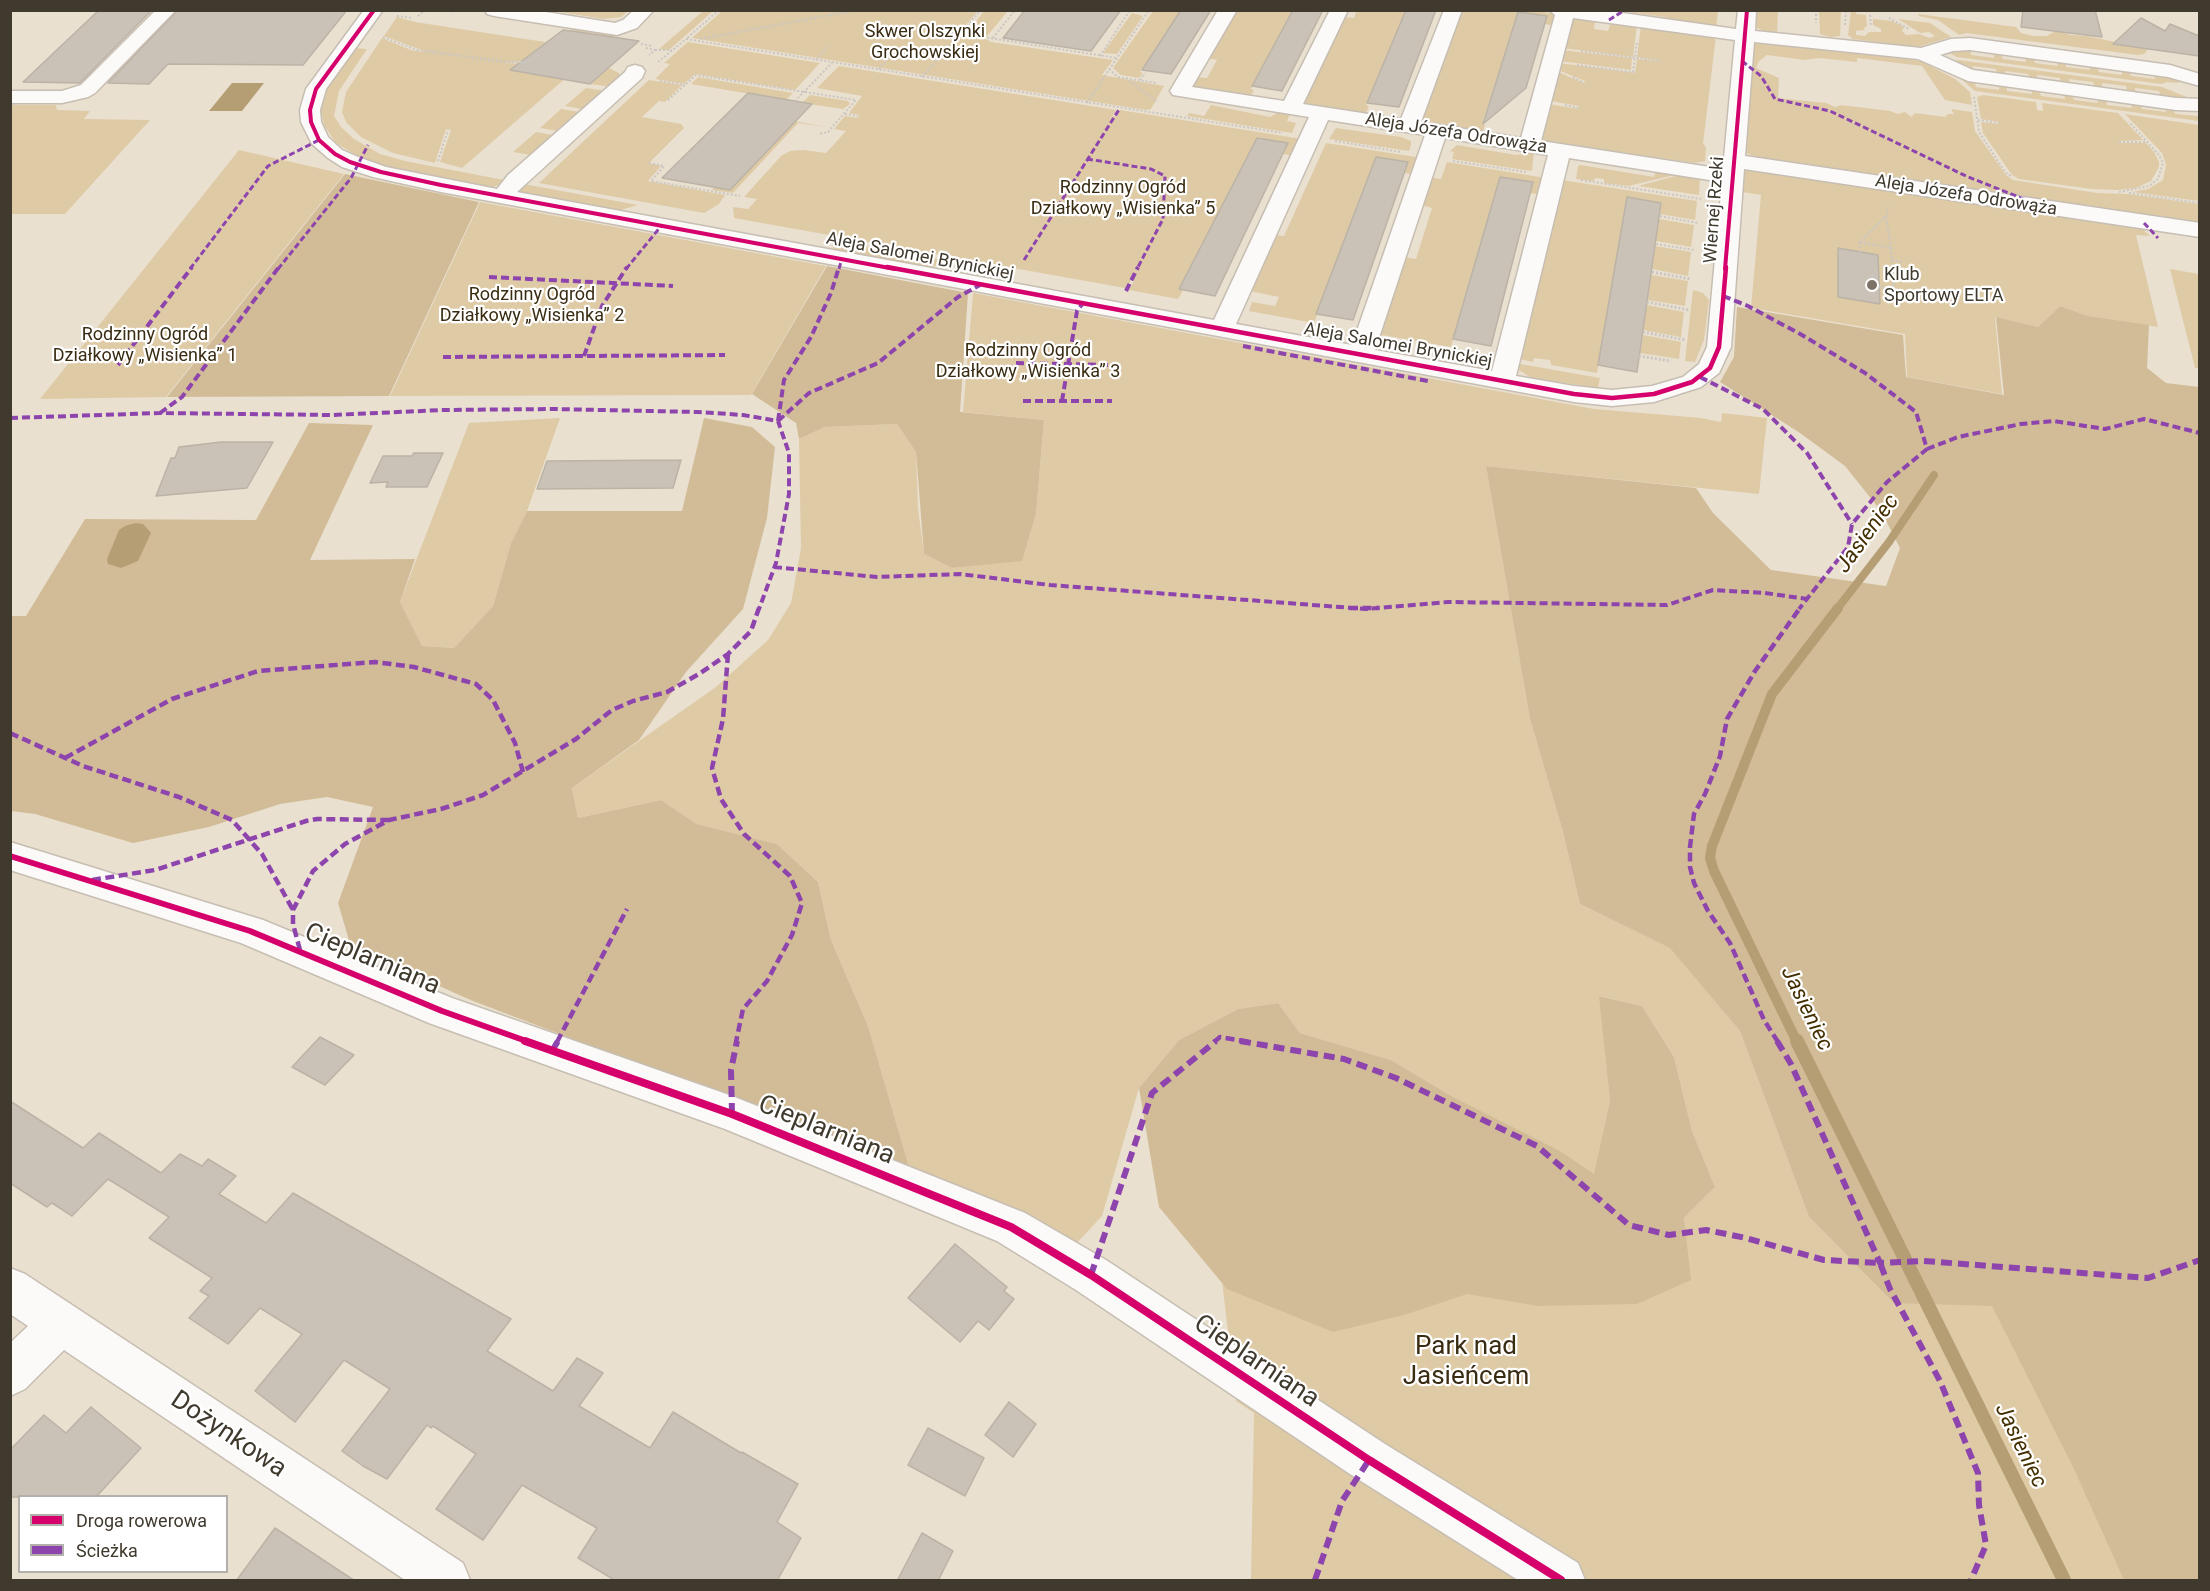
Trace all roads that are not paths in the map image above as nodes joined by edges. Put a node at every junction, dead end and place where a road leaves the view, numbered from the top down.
1 (167, 10) edge
2 (494, 10) edge
3 (645, 10) edge
4 (1228, 10) edge
5 (1339, 10) edge
6 (1453, 10) edge
7 (1747, 10) edge
8 (1562, 11) edge
9 (385, 13) edge
10 (1744, 34) junction
11 (1922, 54) junction
12 (635, 71) road end
13 (2199, 80) edge
14 (10, 97) edge
15 (2199, 105) edge
16 (1291, 108) junction
17 (1322, 113) junction
18 (1409, 126) junction
19 (1437, 131) junction
20 (1529, 145) junction
21 (1560, 150) junction
22 (1733, 169) junction
23 (502, 196) junction
24 (2199, 230) edge
25 (1222, 328) junction
26 (1361, 354) junction
27 (1502, 380) junction
28 (1673, 390) joint
29 (10, 856) edge
30 (10, 1288) edge
31 (61, 1323) junction
32 (10, 1374) edge
33 (425, 1575) edge
34 (1561, 1581) edge

1 - 14 street
2 - 3 street
4 - 16 street, Aleja Józefa Odrowąża
5 - 16 street
6 - 18 street
7 - 10 street, Wiernej Rzeki
8 - 10 street
8 - 20 street
9 - 23 street, Aleja Salomei Brynickiej
10 - 11 street
10 - 22 street, Wiernej Rzeki
11 - 13 street
11 - 15 street
12 - 23 street
16 - 17 street, Aleja Józefa Odrowąża
17 - 18 street, Aleja Józefa Odrowąża
17 - 25 street
18 - 19 street, Aleja Józefa Odrowąża
19 - 20 street, Aleja Józefa Odrowąża
19 - 26 street
20 - 21 street, Aleja Józefa Odrowąża
21 - 22 street, Aleja Józefa Odrowąża
21 - 27 street
22 - 24 street, Aleja Józefa Odrowąża
22 - 28 street, Wiernej Rzeki
23 - 25 street, Aleja Salomei Brynickiej
25 - 26 street, Aleja Salomei Brynickiej
26 - 27 street, Aleja Salomei Brynickiej
27 - 28 street, Aleja Salomei Brynickiej
29 - 34 street, Cieplarniana
30 - 31 street, Dożynkowa
31 - 32 street
31 - 33 street, Dożynkowa

